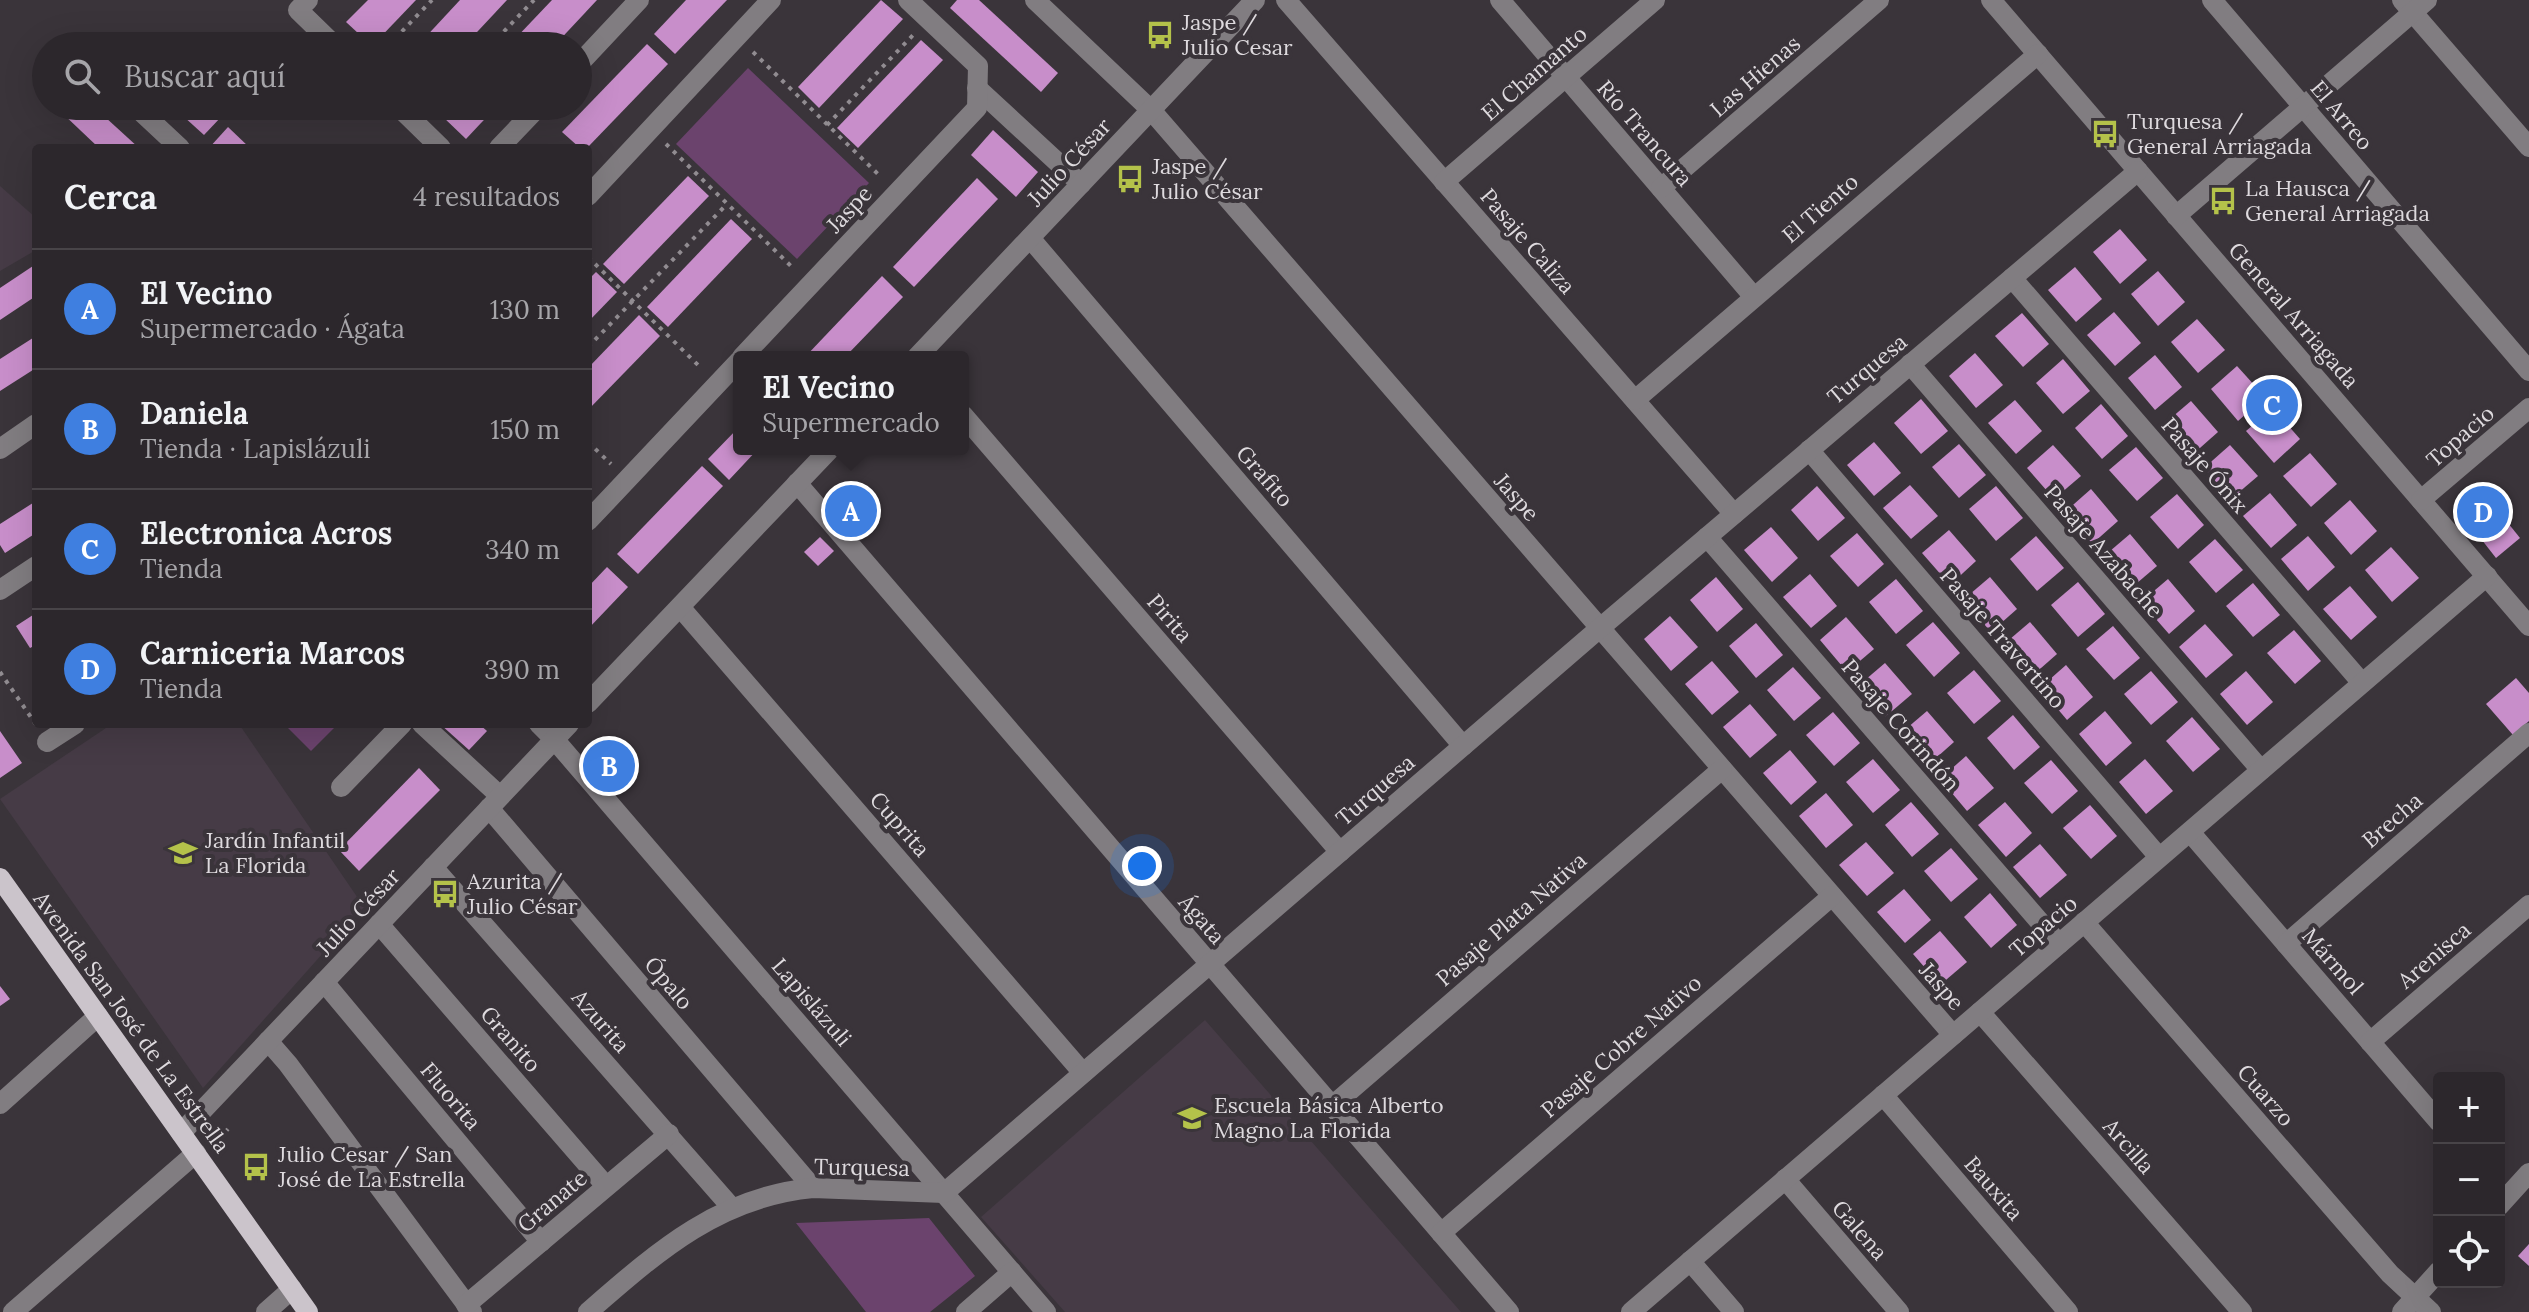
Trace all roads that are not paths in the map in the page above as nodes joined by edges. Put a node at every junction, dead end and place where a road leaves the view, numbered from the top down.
1 (639, 0) edge
2 (771, 0) edge
3 (908, 0) edge
4 (1035, 0) edge
5 (1286, 0) edge
6 (1500, 0) edge
7 (1655, 0) edge
8 (1879, 0) edge
9 (1991, 0) edge
10 (2212, 0) edge
11 (1253, 1) edge
12 (298, 3) edge
13 (2414, 4) edge
14 (323, 32) edge
15 (592, 50) edge
16 (2038, 54) junction
17 (1566, 77) junction
18 (977, 88) junction
19 (2303, 106) junction
20 (1151, 110) junction
21 (150, 120) edge
22 (412, 120) edge
23 (526, 120) edge
24 (176, 144) edge
25 (437, 144) edge
26 (503, 144) edge
27 (2529, 147) edge
28 (2138, 171) junction
29 (1444, 182) junction
30 (1081, 184) junction
31 (1661, 188) junction
32 (592, 192) edge
33 (2176, 216) junction
34 (1030, 238) junction
35 (2012, 278) junction
36 (1754, 297) junction
37 (748, 351) edge
38 (923, 351) edge
39 (1910, 364) junction
40 (733, 367) edge
41 (2529, 371) edge
42 (1635, 400) junction
43 (2529, 408) edge
44 (969, 422) edge
45 (32, 427) edge
46 (0, 449) edge
47 (1809, 450) junction
48 (824, 455) edge
49 (797, 483) junction
50 (2421, 500) junction
51 (1734, 514) junction
52 (592, 517) edge
53 (1707, 537) junction
54 (32, 569) edge
55 (2487, 576) junction
56 (0, 590) edge
57 (680, 607) junction
58 (2529, 626) edge
59 (1600, 628) junction
60 (2362, 683) junction
61 (592, 699) edge
62 (69, 728) edge
63 (398, 728) edge
64 (426, 728) edge
65 (561, 732) edge
66 (2529, 733) edge
67 (47, 742) road end
68 (1463, 746) junction
69 (1722, 769) junction
70 (2261, 770) junction
71 (341, 787) dead end
72 (494, 802) junction
73 (2190, 832) junction
74 (1340, 852) junction
75 (2159, 857) junction
76 (433, 867) junction
77 (0, 878) edge
78 (1832, 896) junction
79 (2529, 905) edge
80 (2084, 922) junction
81 (379, 924) junction
82 (2059, 944) junction
83 (2286, 944) junction
84 (1210, 964) junction
85 (324, 982) junction
86 (1980, 1012) junction
87 (98, 1016) junction
88 (1953, 1035) junction
89 (268, 1041) junction
90 (2370, 1042) junction
91 (1083, 1073) junction
92 (1883, 1095) junction
93 (0, 1104) edge
94 (1332, 1106) junction
95 (2433, 1115) edge
96 (181, 1133) junction
97 (669, 1134) junction
98 (196, 1153) junction
99 (2528, 1175) edge
100 (1785, 1179) junction
101 (606, 1186) junction
102 (813, 1188) junction
103 (944, 1193) junction
104 (2505, 1195) edge
105 (732, 1208) junction
106 (1441, 1233) junction
107 (541, 1242) junction
108 (1690, 1261) junction
109 (1012, 1272) junction
110 (2433, 1278) edge
111 (292, 1289) junction
112 (2408, 1305) edge
113 (469, 1308) edge
114 (13, 1312) edge
115 (266, 1312) edge
116 (308, 1312) edge
117 (588, 1312) edge
118 (966, 1312) edge
119 (1046, 1312) edge
120 (1509, 1312) edge
121 (1631, 1312) edge
122 (1734, 1312) edge
123 (1899, 1312) edge
124 (2068, 1312) edge
125 (2242, 1312) edge
126 (2431, 1312) edge

1 - 15 street
2 - 32 street
3 - 18 street
4 - 20 street, Jaspe
5 - 29 street, Pasaje Caliza
6 - 17 street, Río Trancura
7 - 17 street, El Chamanto
8 - 31 street, Las Hienas
9 - 16 street, General Arriagada
10 - 19 street, El Arreo
11 - 20 street, Julio César
12 - 14 street
13 - 19 street
13 - 27 street
16 - 28 street, General Arriagada
16 - 36 street, El Tiento
17 - 29 street, El Chamanto
17 - 31 street, Río Trancura
18 - 30 street
18 - 37 street, Jaspe
19 - 33 street
19 - 41 street, El Arreo
20 - 30 street, Julio César
20 - 59 street, Jaspe
21 - 24 street
22 - 25 street
23 - 26 street
28 - 33 street, General Arriagada
28 - 35 street, Turquesa
29 - 42 street, Pasaje Caliza
30 - 34 street, Julio César
31 - 36 street, Río Trancura
33 - 50 street, General Arriagada
34 - 38 street, Julio César
34 - 68 street, Grafito
35 - 39 street, Turquesa
35 - 60 street, Pasaje Ónix
36 - 42 street, El Tiento
39 - 47 street, Turquesa
39 - 70 street, Pasaje Azabache
40 - 52 street, Jaspe
42 - 51 street, Pasaje Caliza
43 - 50 street, Topacio
44 - 74 street, Pirita
45 - 46 street
47 - 51 street, Turquesa
47 - 75 street, Pasaje Travertino
48 - 49 street
49 - 57 street
49 - 84 street, Ágata
50 - 55 street, General Arriagada
51 - 53 street, Turquesa
53 - 59 street, Turquesa
53 - 82 street, Pasaje Corindón
54 - 56 street
55 - 58 street, General Arriagada
55 - 60 street, Topacio
57 - 61 street
57 - 91 street, Cuprita
59 - 68 street, Turquesa
59 - 69 street, Jaspe
60 - 70 street, Topacio
62 - 67 street
63 - 71 street
64 - 72 street, Ópalo
65 - 72 street, Julio César
65 - 103 street, Lapislázuli
66 - 83 street, Brecha
68 - 74 street, Turquesa
69 - 78 street, Jaspe
69 - 94 street, Pasaje Plata Nativa
70 - 73 street, Topacio
72 - 76 street, Julio César
72 - 102 street, Ópalo
73 - 75 street, Topacio
73 - 83 street, Mármol
74 - 84 street, Turquesa
75 - 80 street, Topacio
76 - 81 street, Julio César
76 - 97 street, Azurita
77 - 87 main road, Avenida San José de La Estrella
78 - 88 street, Jaspe
78 - 106 street, Pasaje Cobre Nativo
79 - 90 street, Arenisca
80 - 82 street, Topacio
80 - 112 street, Cuarzo
81 - 85 street, Julio César
81 - 101 street, Granito
82 - 86 street, Topacio
83 - 90 street, Mármol
84 - 91 street, Turquesa
84 - 94 street, Ágata
85 - 89 street, Julio César
85 - 107 street, Fluorita
86 - 88 street, Topacio
86 - 125 street, Arcilla
87 - 93 street
87 - 96 main road, Avenida San José de La Estrella
88 - 92 street, Topacio
89 - 96 street, Julio César
89 - 113 street
90 - 95 street, Mármol
91 - 103 street, Turquesa
92 - 100 street, Topacio
92 - 124 street, Bauxita
94 - 106 street, Ágata
96 - 98 main road, Avenida San José de La Estrella
97 - 101 street, Granate
97 - 105 street, Azurita
98 - 111 main road, Avenida San José de La Estrella
98 - 114 street
99 - 104 street
100 - 108 street, Topacio
100 - 123 street, Galena
101 - 107 street, Granate
102 - 103 street, Turquesa
102 - 105 street, Turquesa
103 - 109 street, Lapislázuli
105 - 117 street, Turquesa
106 - 120 street, Ágata
107 - 113 street, Granate
108 - 121 street, Topacio
108 - 122 street
109 - 118 street
109 - 119 street, Lapislázuli
110 - 112 street
111 - 115 street
111 - 116 main road, Avenida San José de La Estrella
112 - 126 street, Cuarzo

